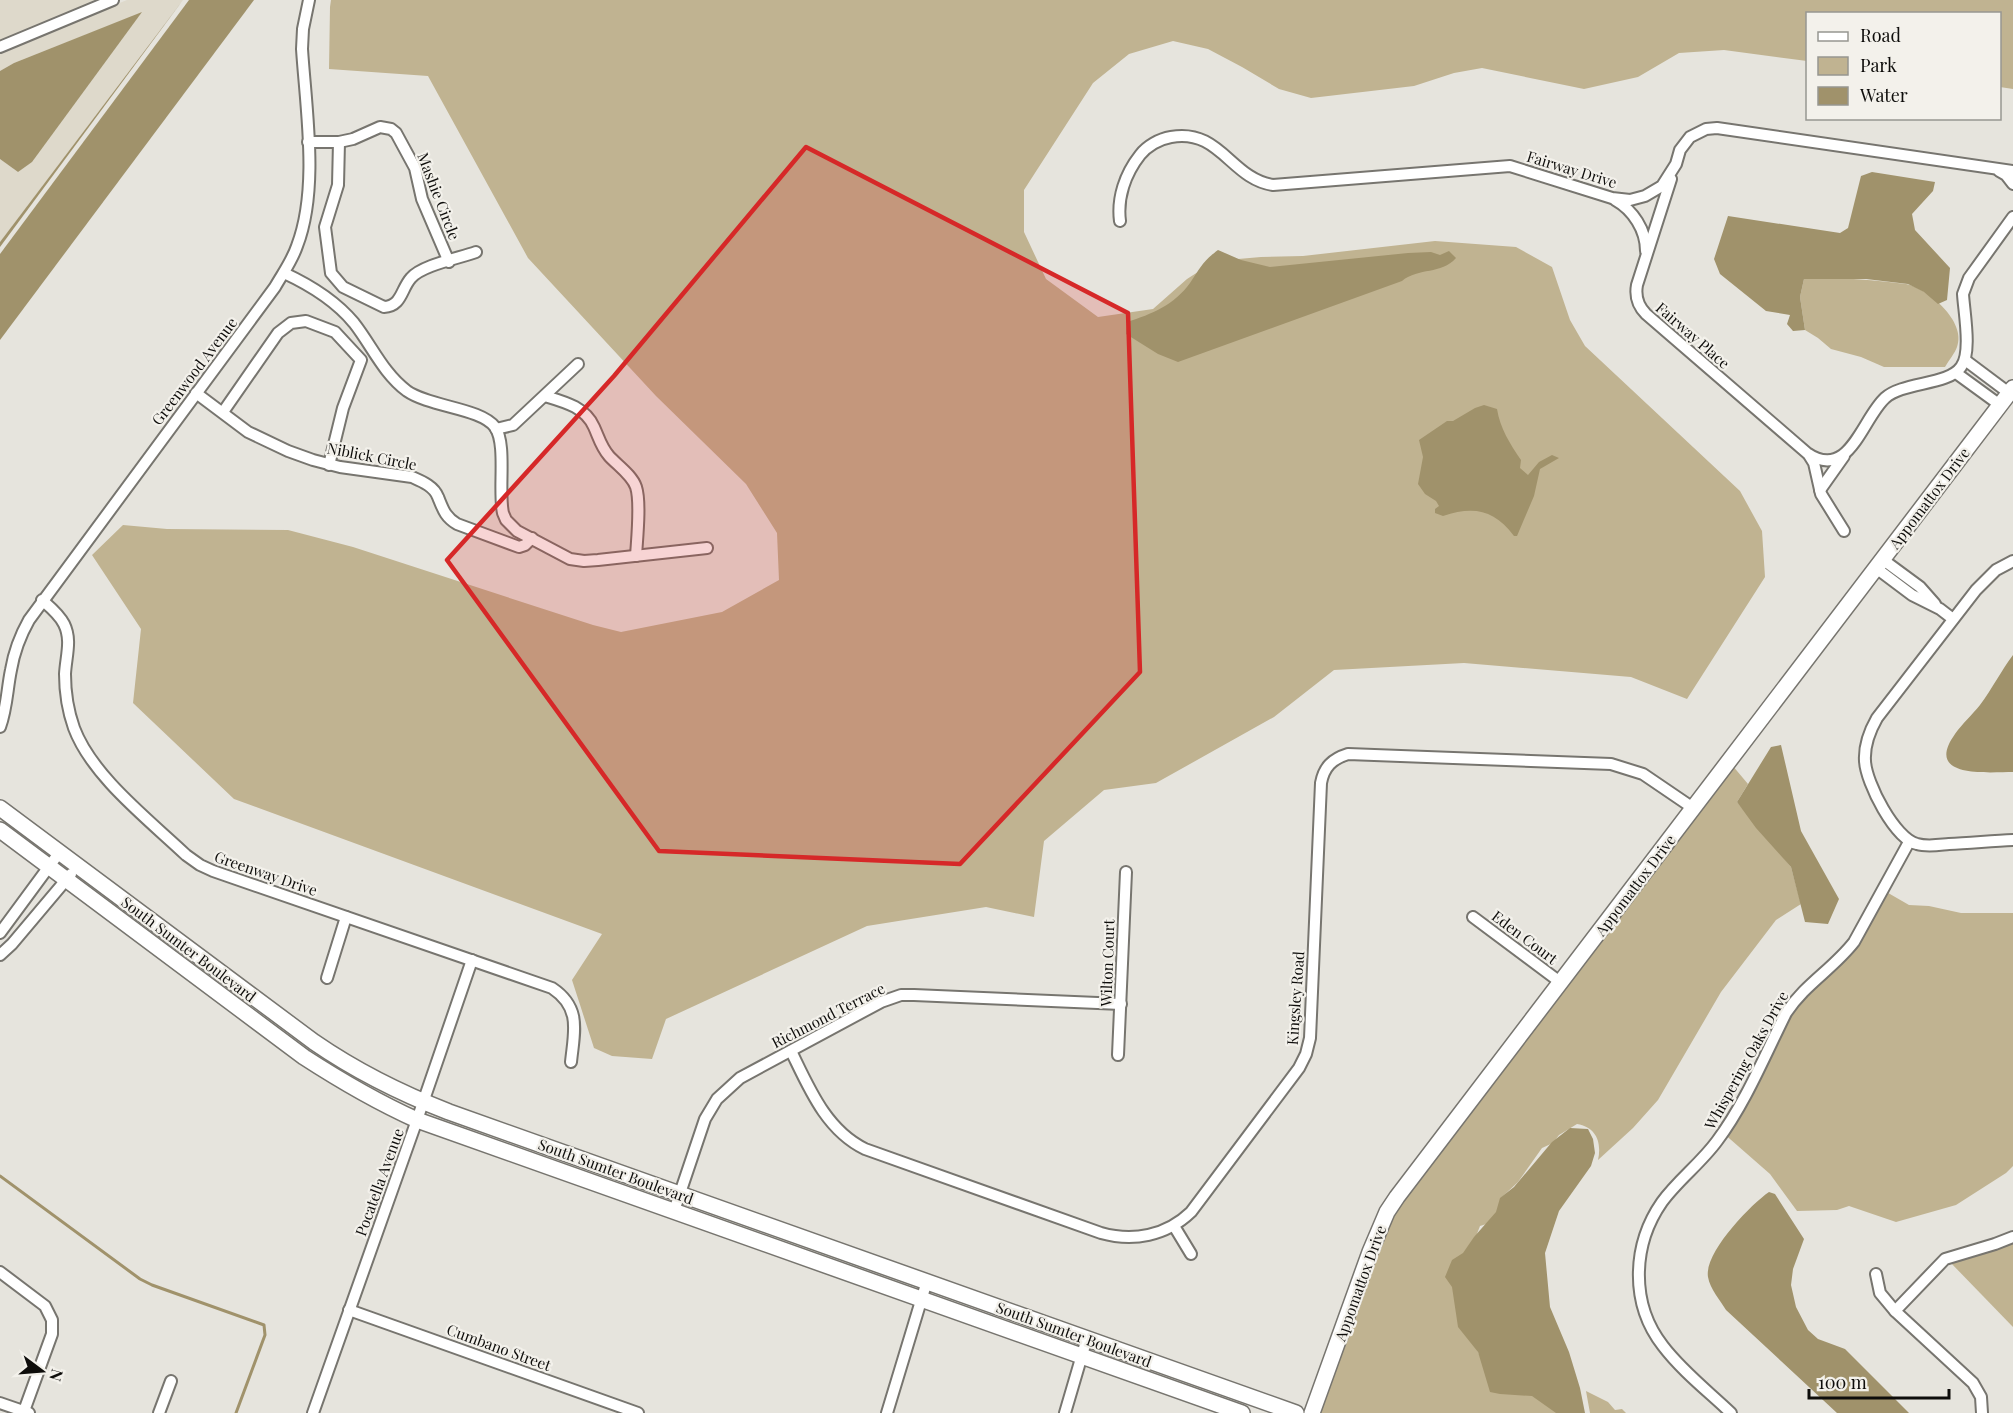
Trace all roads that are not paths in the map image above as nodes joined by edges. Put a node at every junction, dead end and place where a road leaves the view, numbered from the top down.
1 (113, 0) edge
2 (309, 0) edge
3 (0, 47) edge
4 (308, 142) junction
5 (339, 142) junction
6 (1676, 164) junction
7 (1993, 168) junction
8 (2013, 171) edge
9 (2013, 184) edge
10 (1612, 198) junction
11 (2013, 217) edge
12 (1120, 221) dead end
13 (476, 252) dead end
14 (449, 261) junction
15 (1643, 264) junction
16 (284, 273) junction
17 (354, 293) junction
18 (341, 308) junction
19 (354, 324) junction
20 (342, 339) junction
21 (1965, 360) junction
22 (578, 364) dead end
23 (1956, 373) junction
24 (196, 393) junction
25 (2007, 395) edge
26 (545, 396) junction
27 (223, 412) junction
28 (496, 429) junction
29 (1847, 452) junction
30 (1807, 453) junction
31 (329, 465) junction
32 (1820, 490) junction
33 (1844, 531) dead end
34 (531, 538) junction
35 (707, 548) dead end
36 (636, 556) junction
37 (2013, 561) edge
38 (1879, 563) junction
39 (42, 600) junction
40 (1953, 619) junction
41 (0, 727) edge
42 (0, 808) edge
43 (1693, 808) junction
44 (0, 830) edge
45 (2013, 840) edge
46 (1909, 842) junction
47 (59, 853) junction
48 (77, 866) junction
49 (49, 867) junction
50 (1126, 872) dead end
51 (66, 880) junction
52 (1473, 916) dead end
53 (346, 917) junction
54 (0, 933) edge
55 (0, 955) edge
56 (472, 960) junction
57 (327, 978) dead end
58 (1560, 982) junction
59 (1121, 1004) junction
60 (791, 1051) junction
61 (1118, 1055) dead end
62 (571, 1062) dead end
63 (424, 1102) junction
64 (417, 1120) junction
65 (680, 1194) junction
66 (674, 1211) junction
67 (1174, 1226) junction
68 (2013, 1237) edge
69 (1191, 1254) dead end
70 (0, 1272) edge
71 (1876, 1274) dead end
72 (927, 1281) junction
73 (921, 1299) junction
74 (349, 1310) junction
75 (1895, 1311) junction
76 (1087, 1338) junction
77 (1082, 1356) junction
78 (171, 1381) dead end
79 (0, 1403) edge
80 (27, 1412) edge
81 (159, 1413) edge
82 (313, 1413) edge
83 (638, 1413) edge
84 (887, 1413) edge
85 (1065, 1413) edge
86 (1242, 1413) edge
87 (1296, 1413) edge
88 (1312, 1413) edge
89 (1731, 1413) edge
90 (1982, 1413) edge

1 - 3 street
2 - 4 street, Greenwood Avenue
4 - 5 street, Mashie Circle
4 - 16 street, Greenwood Avenue
5 - 14 street, Mashie Circle
5 - 17 street, Mashie Circle
6 - 7 street, Fairway Drive
6 - 10 street, Fairway Drive
6 - 15 street, Fairway Place
7 - 8 street, Fairway Drive
7 - 9 street
10 - 12 street, Fairway Drive
10 - 15 street
11 - 21 street
13 - 14 street, Mashie Circle
14 - 17 street, Mashie Circle
15 - 30 street, Fairway Place
16 - 18 street
16 - 24 street, Greenwood Avenue
17 - 18 street
18 - 19 street
19 - 20 street
19 - 28 street
20 - 27 street
20 - 31 street
21 - 23 street
21 - 25 street
22 - 26 street
23 - 25 street
23 - 29 street
24 - 27 street, Niblick Circle
24 - 39 street, Greenwood Avenue
25 - 38 main road, Appomattox Drive
26 - 28 street
26 - 36 street
27 - 31 street, Niblick Circle
28 - 34 street
29 - 30 street, Fairway Place
29 - 32 street
30 - 32 street
31 - 34 street, Niblick Circle
32 - 33 street
34 - 36 street
35 - 36 street
37 - 40 street
38 - 40 street
38 - 43 main road, Appomattox Drive
39 - 41 street, Greenwood Avenue
39 - 53 street, Greenway Drive
40 - 46 street
42 - 47 main road, South Sumter Boulevard
43 - 58 main road, Appomattox Drive
43 - 67 street, Kingsley Road
44 - 49 main road, South Sumter Boulevard
45 - 46 street
46 - 89 street, Whispering Oaks Drive
47 - 48 main road, South Sumter Boulevard
47 - 49 street
48 - 51 street
48 - 63 main road, South Sumter Boulevard
49 - 51 main road, South Sumter Boulevard
49 - 54 street
50 - 59 street, Wilton Court
51 - 55 street
51 - 64 main road, South Sumter Boulevard
52 - 58 street, Eden Court
53 - 56 street, Greenway Drive
53 - 57 street
56 - 62 street, Greenway Drive
56 - 63 street, Pocatella Avenue
58 - 88 main road, Appomattox Drive
59 - 60 street, Richmond Terrace
59 - 61 street, Wilton Court
60 - 65 street, Richmond Terrace
60 - 67 street, Kingsley Road
63 - 64 street, Pocatella Avenue
63 - 65 main road, South Sumter Boulevard
64 - 66 main road, South Sumter Boulevard
64 - 74 street, Pocatella Avenue
65 - 66 street, Richmond Terrace
65 - 72 main road, South Sumter Boulevard
66 - 73 main road, South Sumter Boulevard
67 - 69 street
68 - 75 street
70 - 80 street
71 - 75 street
72 - 73 street
72 - 76 main road, South Sumter Boulevard
73 - 77 main road, South Sumter Boulevard
73 - 84 street
74 - 82 street, Pocatella Avenue
74 - 83 street, Cumbano Street
75 - 90 street
76 - 77 street
76 - 87 main road, South Sumter Boulevard
77 - 85 street
77 - 86 main road, South Sumter Boulevard
78 - 81 street
79 - 80 street

